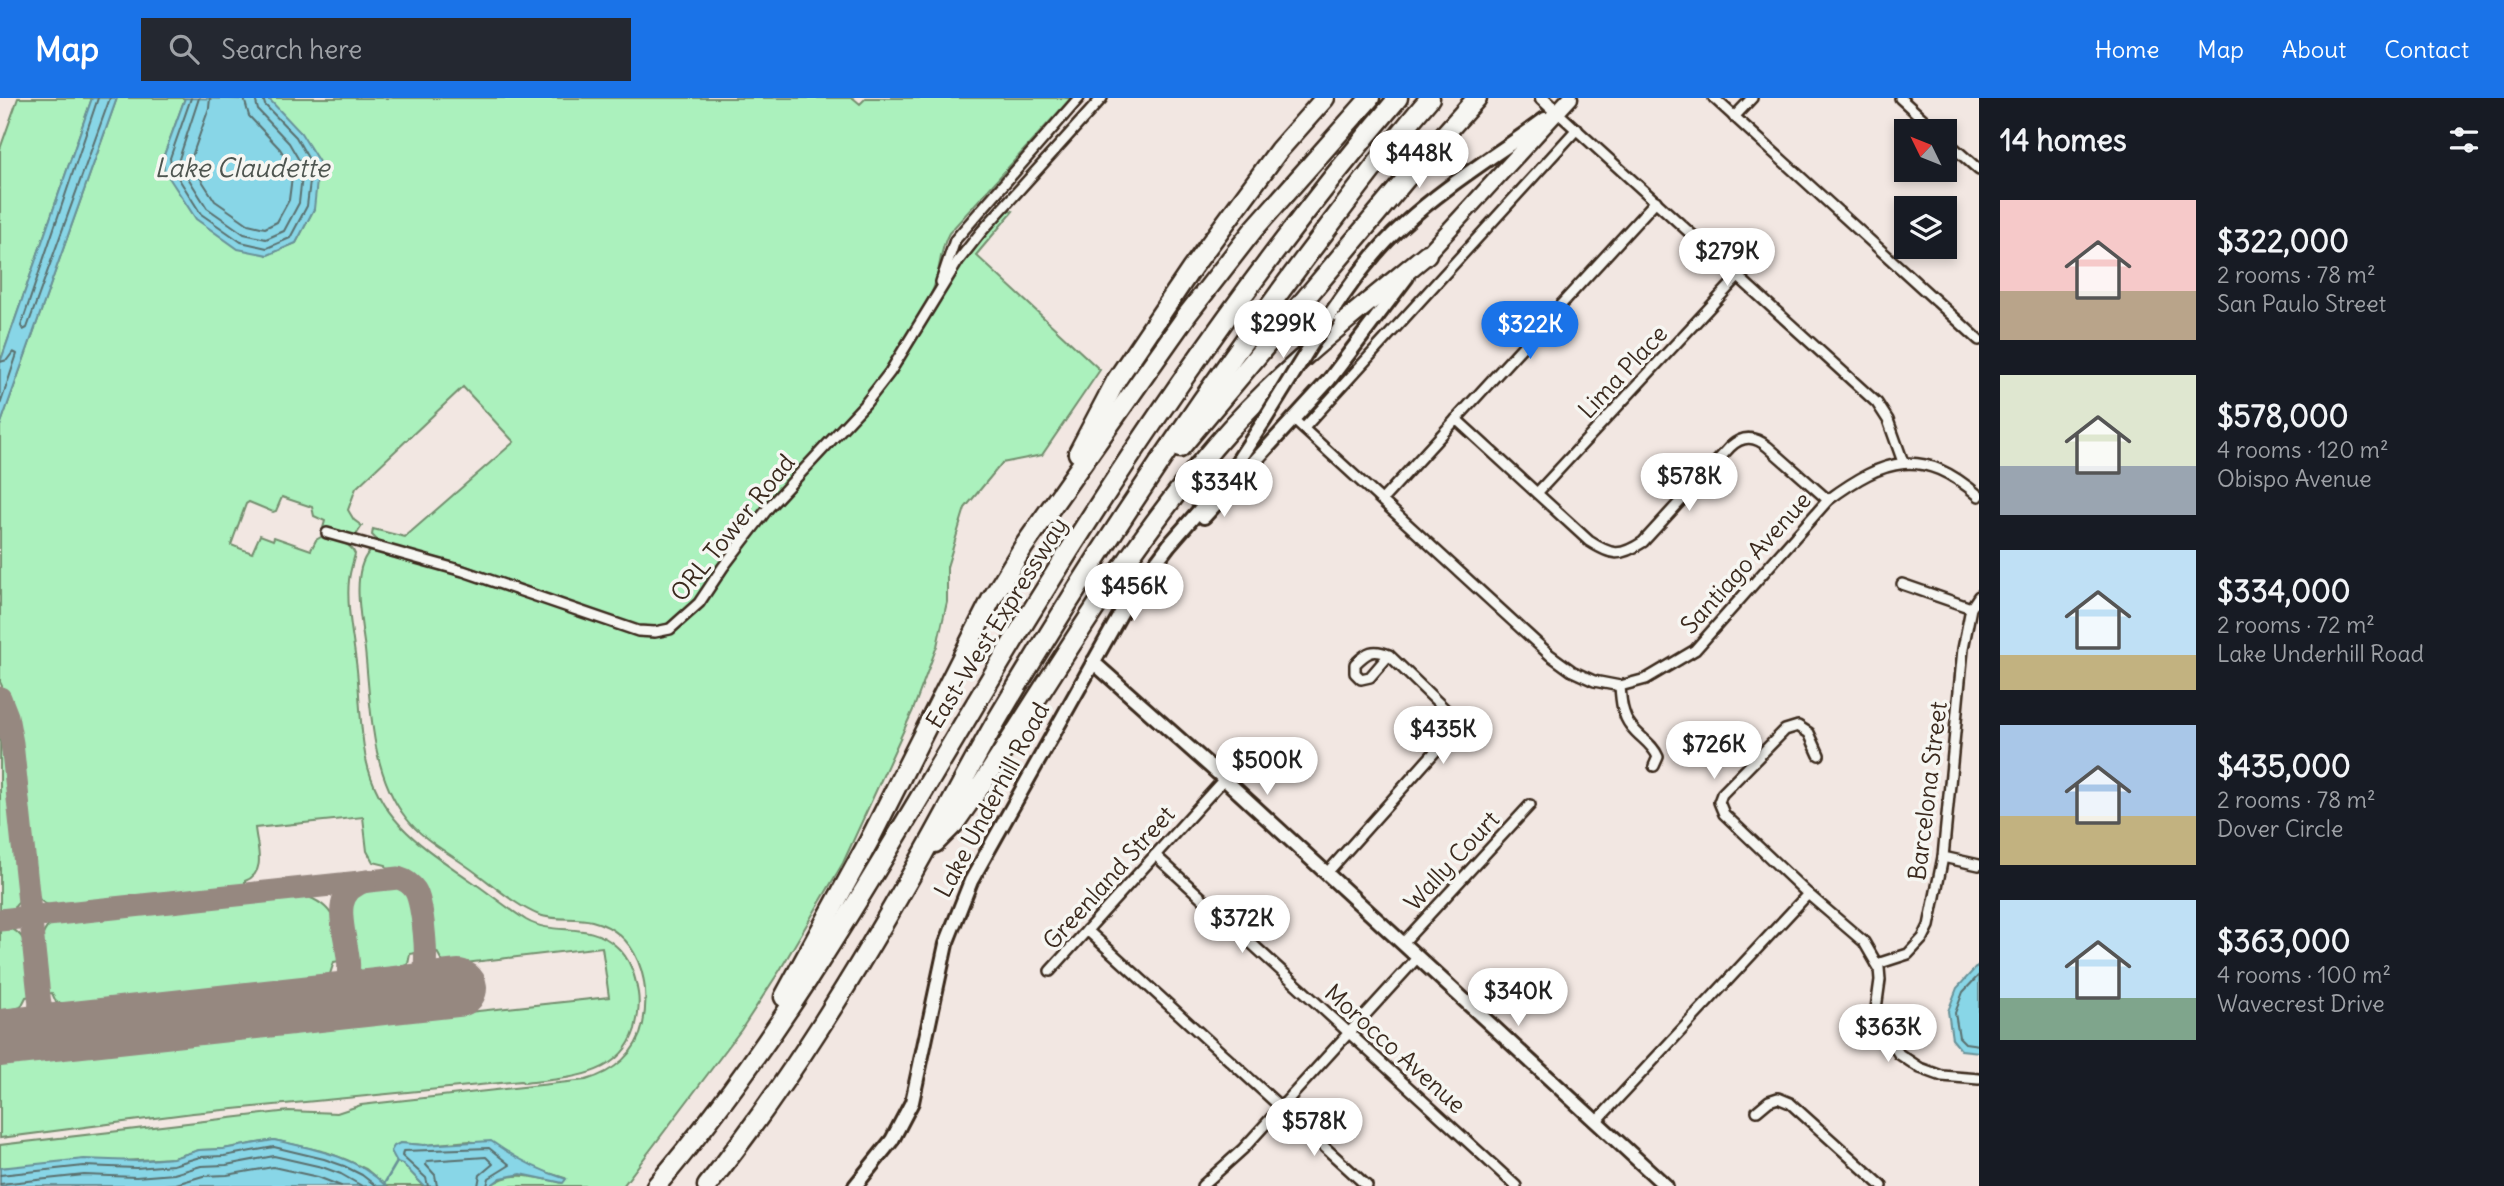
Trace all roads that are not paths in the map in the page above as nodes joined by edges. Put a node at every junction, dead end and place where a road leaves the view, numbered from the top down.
1 (1079, 98) edge
2 (1102, 98) edge
3 (1325, 98) edge
4 (1370, 98) edge
5 (1398, 98) edge
6 (1430, 98) edge
7 (1477, 98) edge
8 (1542, 98) edge
9 (1570, 98) edge
10 (1714, 98) edge
11 (1752, 98) edge
12 (1900, 98) edge
13 (1556, 111) junction
14 (1734, 117) junction
15 (1923, 119) edge
16 (1577, 129) junction
17 (1957, 151) edge
18 (1979, 170) edge
19 (1000, 187) junction
20 (1010, 197) junction
21 (1656, 201) junction
22 (1427, 254) junction
23 (1737, 278) junction
24 (936, 297) junction
25 (1979, 340) edge
26 (1457, 419) junction
27 (1299, 424) junction
28 (1903, 462) junction
29 (1143, 485) junction
30 (1537, 493) junction
31 (1979, 496) edge
32 (1382, 500) junction
33 (1828, 500) junction
34 (1045, 514) junction
35 (327, 533) dead end
36 (1902, 584) dead end
37 (1979, 596) edge
38 (1130, 597) junction
39 (1971, 608) junction
40 (1389, 655) dead end
41 (1093, 662) junction
42 (1620, 687) junction
43 (1819, 755) dead end
44 (1654, 766) dead end
45 (1224, 779) junction
46 (1530, 805) dead end
47 (1155, 856) junction
48 (1943, 857) junction
49 (921, 858) junction
50 (1979, 865) edge
51 (1326, 874) junction
52 (1808, 894) junction
53 (1087, 930) junction
54 (1402, 944) junction
55 (1417, 958) junction
56 (1877, 964) junction
57 (1050, 971) dead end
58 (1349, 1033) junction
59 (751, 1063) junction
60 (1979, 1079) edge
61 (1281, 1107) junction
62 (1757, 1111) dead end
63 (1596, 1122) junction
64 (656, 1186) edge
65 (707, 1186) edge
66 (855, 1186) edge
67 (1202, 1186) edge
68 (1367, 1186) edge
69 (1516, 1186) edge
70 (1666, 1186) edge
71 (1882, 1186) edge

1 - 19 street, ORL Tower Road
2 - 20 street, ORL Tower Road
3 - 34 highway
4 - 34 highway
5 - 59 highway, East-West Expressway
6 - 29 highway, East-West Expressway
7 - 29 highway
8 - 13 main road
9 - 13 main road, Lake Underhill Road
10 - 14 street
11 - 14 street
12 - 15 street
13 - 16 street
13 - 22 main road, Lake Underhill Road
13 - 38 main road, Lake Underhill Road, bridge
14 - 25 street
16 - 21 street
16 - 27 street, Lake Underhill Road
17 - 18 street
19 - 20 street
19 - 24 street, ORL Tower Road
20 - 24 street, ORL Tower Road
21 - 23 street
21 - 26 street
22 - 27 main road, Lake Underhill Road
22 - 49 highway
23 - 28 street
23 - 30 street, Lima Place
24 - 35 street, ORL Tower Road
26 - 30 street
26 - 32 street
27 - 32 street
27 - 38 main road, Lake Underhill Road
28 - 31 street, Santiago Avenue
28 - 33 street, Santiago Avenue
29 - 49 highway, East-West Expressway
30 - 33 street
32 - 42 street
33 - 42 street, Santiago Avenue
34 - 59 highway
36 - 39 street
37 - 39 street, Barcelona Street
38 - 41 main road, Lake Underhill Road
39 - 48 street, Barcelona Street
40 - 51 street
41 - 45 main road
41 - 66 main road, Lake Underhill Road
42 - 44 street
43 - 52 street
45 - 47 street, Greenland Street
45 - 51 main road
46 - 54 street, Wally Court
47 - 53 street, Greenland Street
47 - 58 street, Morocco Avenue
48 - 50 street
48 - 56 street, Barcelona Street
49 - 65 highway, East-West Expressway
51 - 54 main road
52 - 56 street
52 - 63 street
53 - 57 street, Greenland Street
53 - 61 street
54 - 55 main road
55 - 58 street
55 - 63 main road
56 - 60 street
58 - 61 street
58 - 69 street, Morocco Avenue
59 - 64 highway, East-West Expressway
61 - 67 street
61 - 68 street
62 - 71 street
63 - 70 main road

